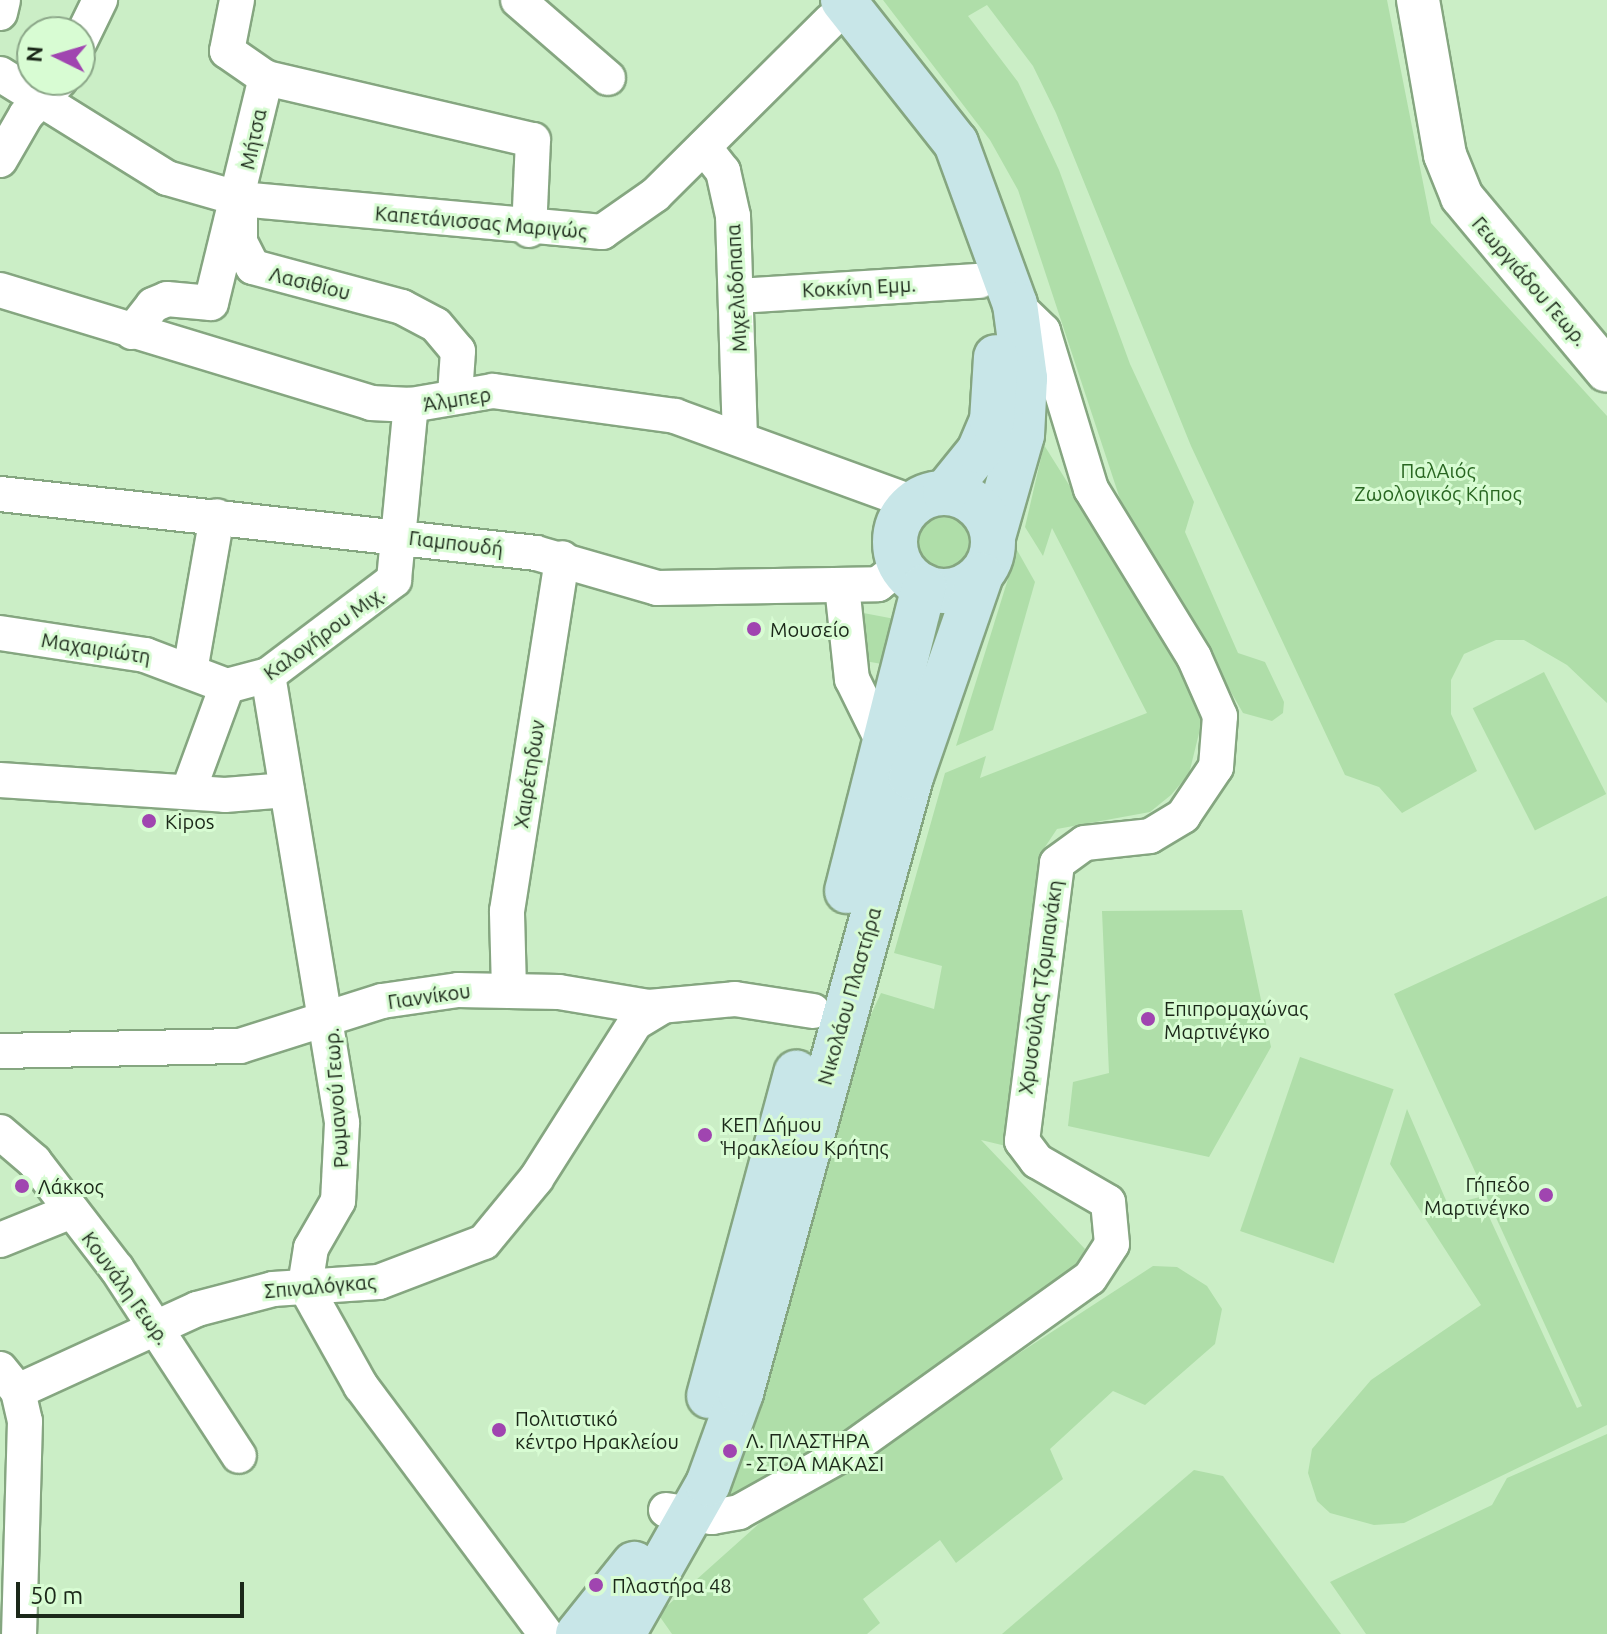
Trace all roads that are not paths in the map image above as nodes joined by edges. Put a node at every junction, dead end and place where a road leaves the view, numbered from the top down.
1 (3, 0) edge
2 (237, 0) edge
3 (518, 0) edge
4 (1418, 0) edge
5 (828, 7) edge
6 (0, 13) edge
7 (266, 78) junction
8 (608, 78) dead end
9 (47, 96) edge
10 (55, 96) edge
11 (704, 147) junction
12 (0, 160) edge
13 (240, 199) junction
14 (529, 230) junction
15 (0, 290) edge
16 (997, 292) junction
17 (739, 296) junction
18 (132, 332) junction
19 (1607, 371) edge
20 (455, 395) junction
21 (411, 405) junction
22 (740, 436) junction
23 (0, 494) edge
24 (929, 498) junction
25 (217, 516) junction
26 (400, 537) junction
27 (987, 556) junction
28 (562, 558) junction
29 (913, 577) junction
30 (842, 586) junction
31 (0, 633) edge
32 (190, 671) junction
33 (268, 675) junction
34 (227, 686) junction
35 (886, 748) junction
36 (0, 780) edge
37 (287, 790) junction
38 (188, 792) junction
39 (509, 990) junction
40 (662, 1007) junction
41 (813, 1011) junction
42 (331, 1020) junction
43 (0, 1051) edge
44 (0, 1132) edge
45 (69, 1212) junction
46 (0, 1240) edge
47 (305, 1286) junction
48 (154, 1325) junction
49 (9, 1380) edge
50 (239, 1456) dead end
51 (679, 1513) junction
52 (15, 1632) edge
53 (546, 1634) edge
54 (578, 1634) edge
55 (623, 1634) edge

1 - 6 street
2 - 7 street
3 - 8 street
4 - 19 street, Γεωργιάδου Γεωρ.
5 - 11 street, Καπετάνισσας Μαριγώς
5 - 16 main road, Νικολάου Πλαστήρα
7 - 13 street, Μήτσα
7 - 14 street
9 - 12 street
10 - 13 street
11 - 14 street, Καπετάνισσας Μαριγώς
11 - 17 street, Μιχελιδόπαπα
13 - 14 street, Καπετάνισσας Μαριγώς
13 - 18 street
13 - 20 street, Λασιθίου
15 - 18 street, Άλμπερ
16 - 17 street, Κοκκίνη Εμμ.
16 - 24 main road, Νικολάου Πλαστήρα
16 - 27 main road, Νικολάου Πλαστήρα
16 - 51 street, Χρυσούλας Τζομπανάκη
17 - 22 street, Μιχελιδόπαπα
18 - 21 street, Άλμπερ
20 - 21 street, Άλμπερ
20 - 22 street, Άλμπερ
21 - 26 street, Καλογήρου Μιχ.
22 - 24 street, Άλμπερ
23 - 25 street, Γιαμπουδή
24 - 27 main road
24 - 29 main road
25 - 26 street, Γιαμπουδή
25 - 32 street
26 - 28 street, Γιαμπουδή
26 - 33 street, Καλογήρου Μιχ.
27 - 29 main road
27 - 51 main road, Νικολάου Πλαστήρα
28 - 30 street, Γιαμπουδή
28 - 39 street, Χαιρέτηδων
29 - 30 street, Γιαμπουδή
29 - 35 main road, Νικολάου Πλαστήρα
30 - 35 street
31 - 32 street, Μαχαιριώτη
32 - 34 street, Μαχαιριώτη
33 - 34 street, Καλογήρου Μιχ.
33 - 37 street, Ρωμανού Γεωρ.
34 - 38 street
35 - 41 main road, Νικολάου Πλαστήρα
36 - 38 street
37 - 38 street
37 - 42 street, Ρωμανού Γεωρ.
39 - 40 street, Γιαννίκου
39 - 42 street, Γιαννίκου
40 - 41 street, Γιαννίκου
40 - 47 street, Σπιναλόγκας
41 - 51 main road, Νικολάου Πλαστήρα
42 - 43 street, Γιαννίκου
42 - 47 street, Ρωμανού Γεωρ.
44 - 45 street, Κουνάλη Γεωρ.
45 - 46 street
45 - 48 street, Κουνάλη Γεωρ.
47 - 48 street, Σπιναλόγκας
47 - 53 street
48 - 49 street, Σπιναλόγκας
48 - 50 street, Κουνάλη Γεωρ.
49 - 52 street, Σπιναλόγκας
51 - 54 main road, Νικολάου Πλαστήρα
51 - 55 main road, Νικολάου Πλαστήρα

